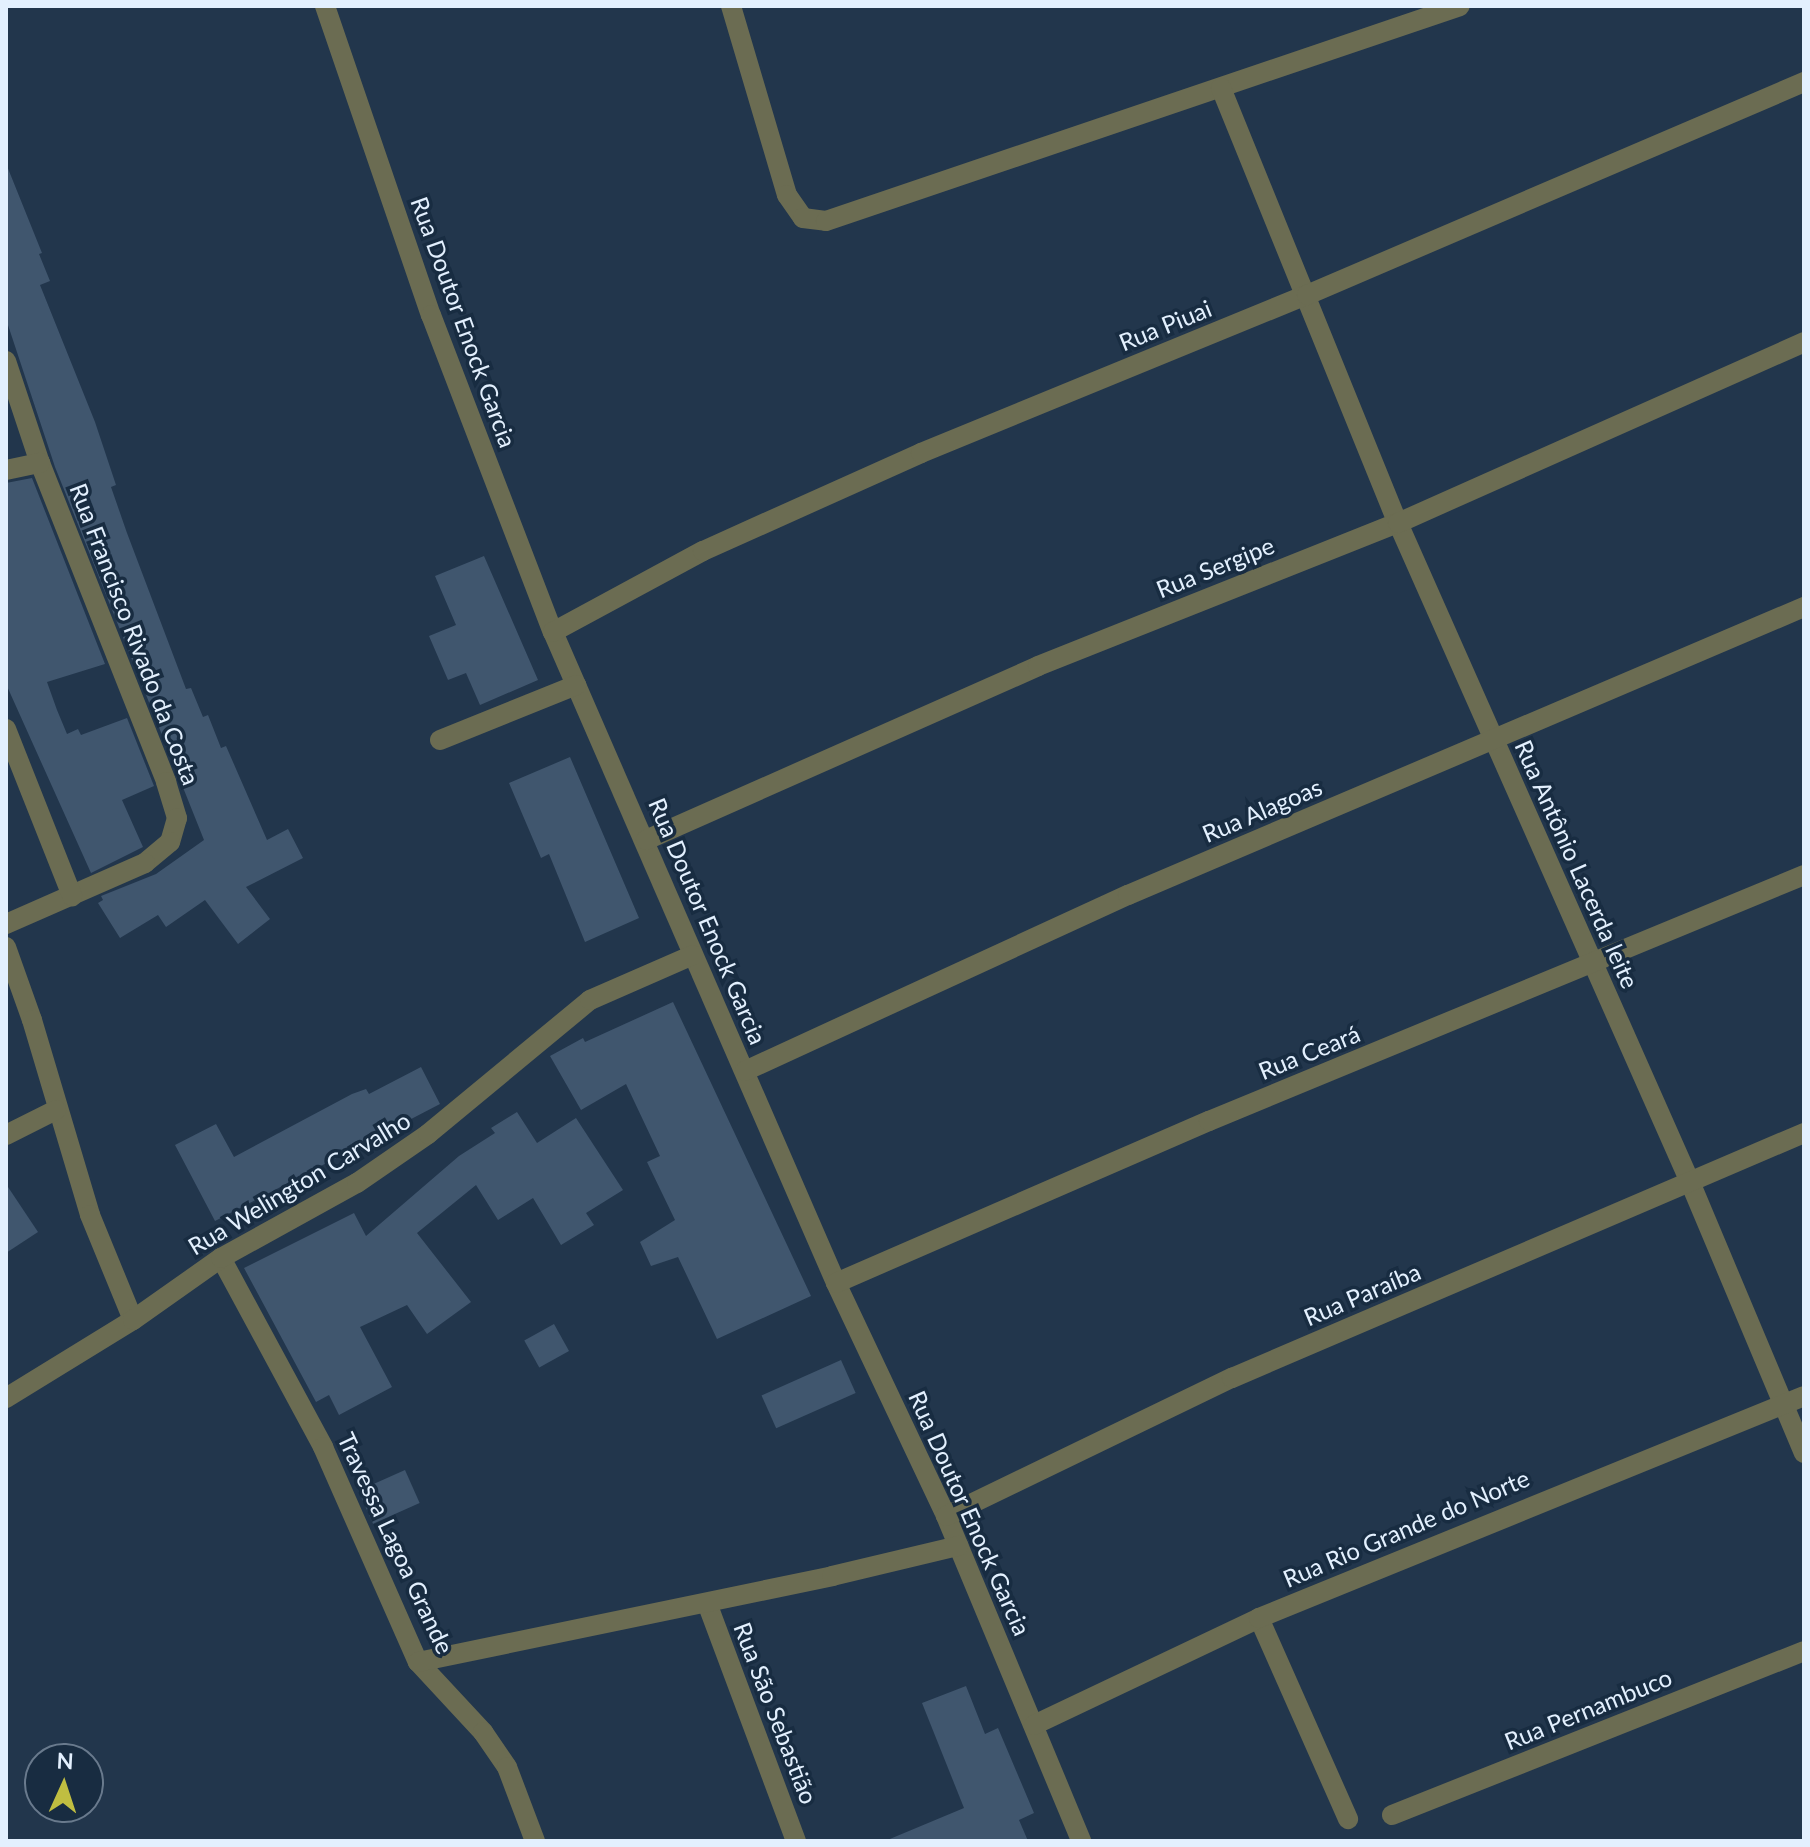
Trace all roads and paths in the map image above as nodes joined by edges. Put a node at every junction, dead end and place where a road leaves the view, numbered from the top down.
1 (325, 6) edge
2 (731, 6) edge
3 (1460, 6) edge
4 (1804, 82) edge
5 (1221, 88) junction
6 (1307, 295) junction
7 (1804, 342) edge
8 (6, 361) edge
9 (40, 463) junction
10 (6, 470) edge
11 (1398, 523) junction
12 (1804, 607) edge
13 (553, 632) junction
14 (576, 685) junction
15 (6, 729) edge
16 (440, 740) dead end
17 (1493, 740) junction
18 (646, 840) junction
19 (1804, 875) edge
20 (72, 896) junction
21 (6, 924) edge
22 (6, 947) edge
23 (693, 955) junction
24 (1592, 965) junction
25 (745, 1071) junction
26 (56, 1110) junction
27 (1804, 1133) edge
28 (6, 1135) edge
29 (1690, 1182) junction
30 (221, 1258) junction
31 (836, 1283) junction
32 (133, 1320) junction
33 (1804, 1396) edge
34 (6, 1398) edge
35 (1784, 1404) junction
36 (1804, 1453) edge
37 (946, 1516) junction
38 (958, 1546) junction
39 (707, 1603) junction
40 (1259, 1618) junction
41 (1804, 1651) edge
42 (418, 1662) junction
43 (1034, 1725) junction
44 (1392, 1815) dead end
45 (1348, 1819) dead end
46 (535, 1841) edge
47 (796, 1841) edge
48 (1081, 1841) edge

1 - 13 street, Rua Doutor Enock Garcia
2 - 5 street
3 - 5 street
4 - 6 street, Rua Piuai
5 - 6 street, Rua Antônio Lacerda leite
6 - 11 street, Rua Antônio Lacerda leite
6 - 13 street, Rua Piuai
7 - 11 street, Rua Sergipe
8 - 9 street, Rua Francisco Rivado da Costa
9 - 10 street
9 - 20 street, Rua Francisco Rivado da Costa
11 - 17 street, Rua Antônio Lacerda leite
11 - 18 street, Rua Sergipe
12 - 17 street, Rua Alagoas
13 - 14 street, Rua Doutor Enock Garcia
14 - 16 street
14 - 18 street, Rua Doutor Enock Garcia
15 - 20 street
17 - 24 street, Rua Antônio Lacerda leite
17 - 25 street, Rua Alagoas
18 - 23 street, Rua Doutor Enock Garcia
19 - 24 street, Rua Ceará
20 - 21 street, Rua Francisco Rivado da Costa
22 - 26 street
23 - 25 street, Rua Doutor Enock Garcia
23 - 30 street, Rua Welington Carvalho
24 - 29 street, Rua Antônio Lacerda leite
24 - 31 street, Rua Ceará
25 - 31 street, Rua Doutor Enock Garcia
26 - 28 street
26 - 32 street
27 - 29 street, Rua Paraíba
29 - 35 street, Rua Antônio Lacerda leite
29 - 37 street, Rua Paraíba
30 - 32 street, Rua Welington Carvalho
30 - 42 street, Travessa Lagoa Grande
31 - 37 street, Rua Doutor Enock Garcia
32 - 34 street, Rua Welington Carvalho
33 - 35 street, Rua Rio Grande do Norte
35 - 36 street, Rua Antônio Lacerda leite
35 - 40 street, Rua Rio Grande do Norte
37 - 38 street, Rua Doutor Enock Garcia
38 - 39 street
38 - 43 street, Rua Doutor Enock Garcia
39 - 42 street
39 - 47 street, Rua São Sebastião
40 - 43 street, Rua Rio Grande do Norte
40 - 45 street
41 - 44 street, Rua Pernambuco
42 - 46 street, Travessa Lagoa Grande
43 - 48 street, Rua Doutor Enock Garcia

